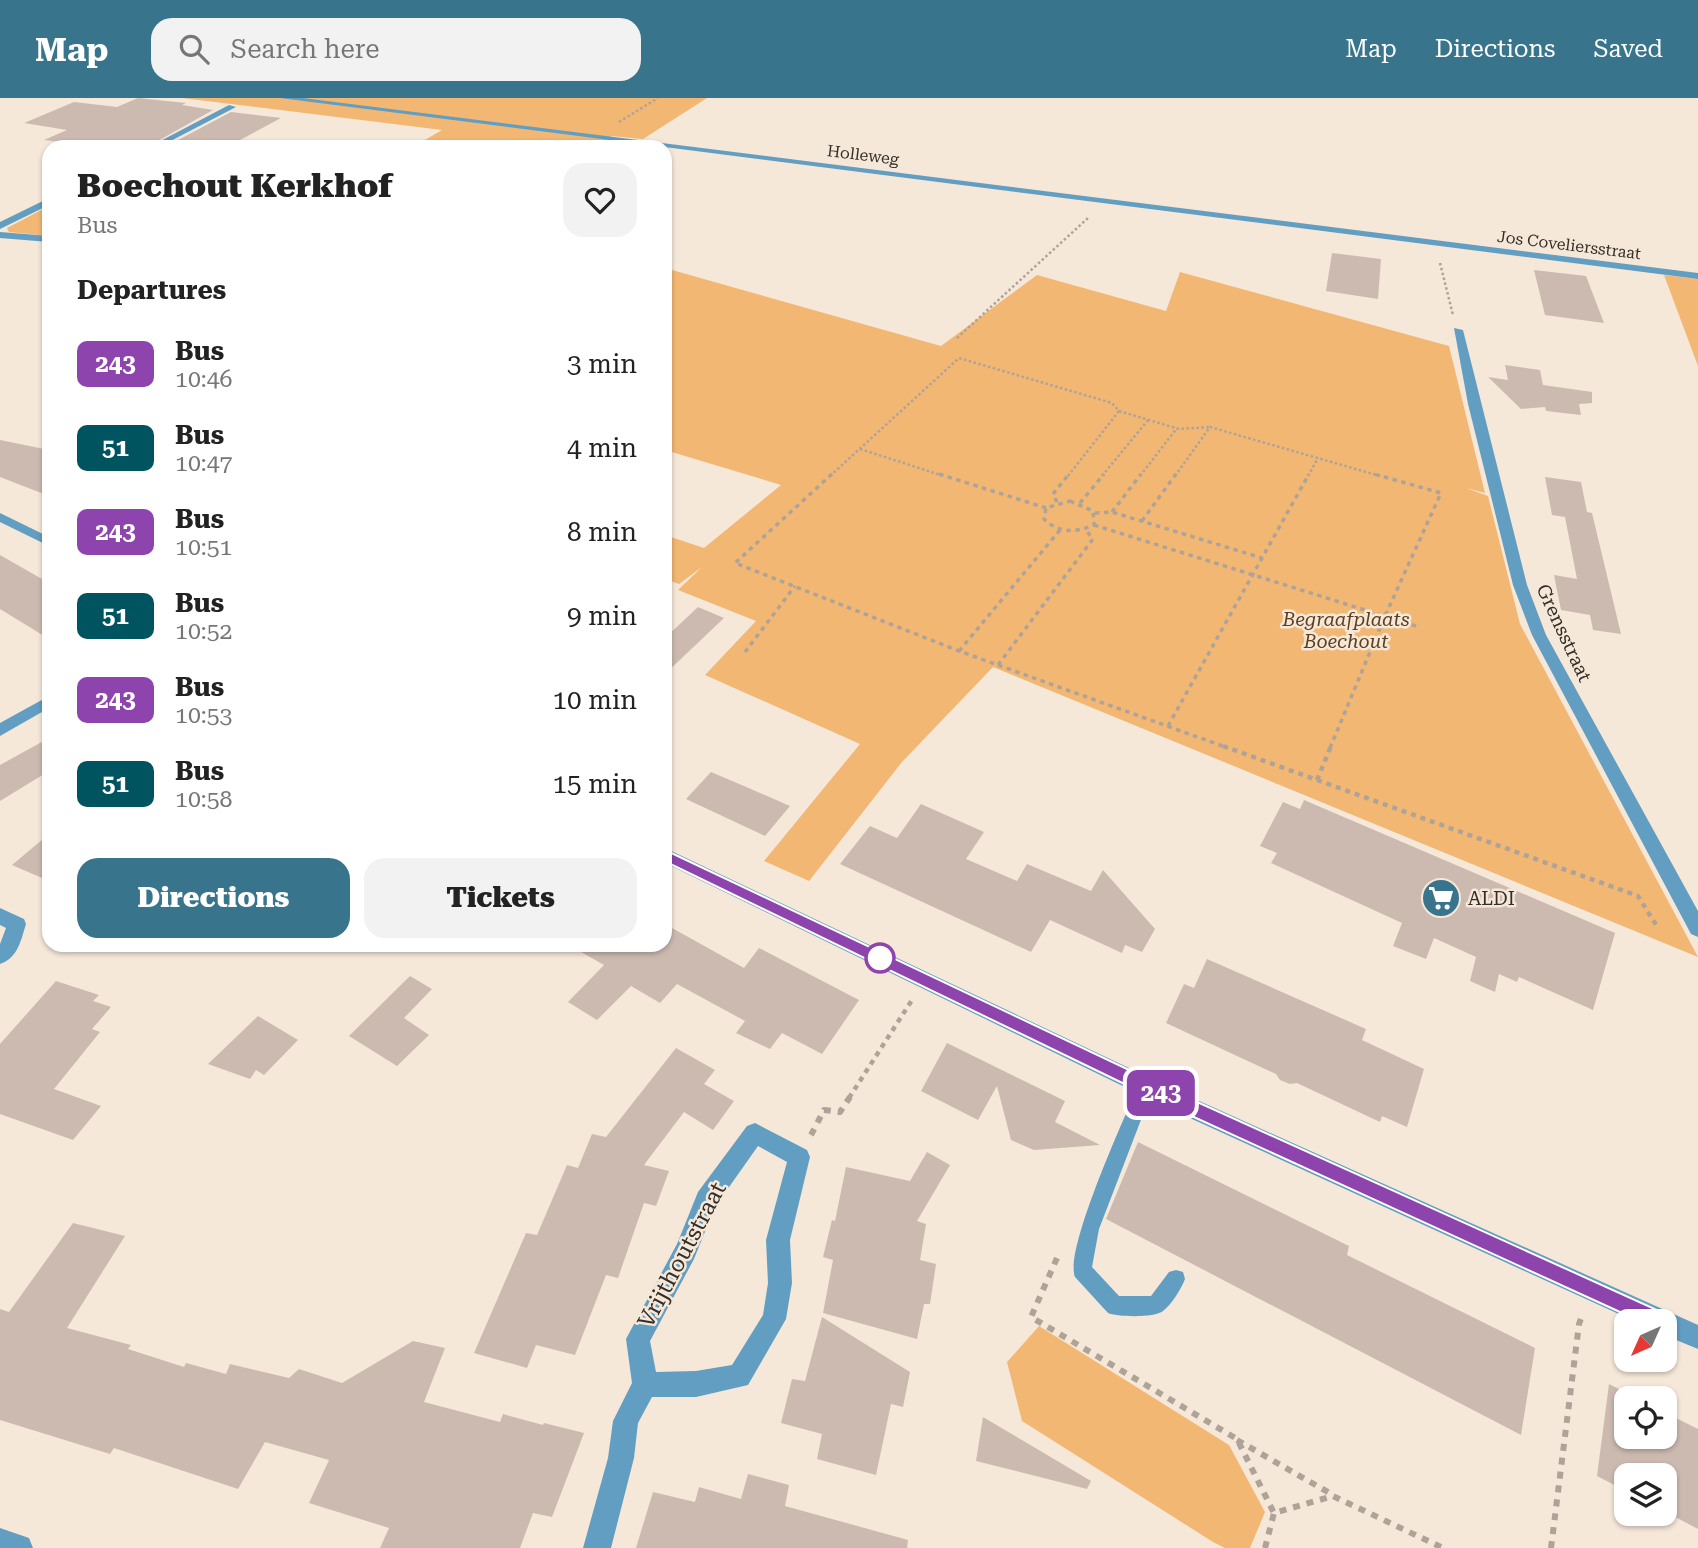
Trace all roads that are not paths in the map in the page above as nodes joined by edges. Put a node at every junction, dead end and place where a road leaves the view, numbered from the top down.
1 (284, 98) edge
2 (232, 107) dead end
3 (167, 140) edge
4 (618, 140) edge
5 (672, 147) edge
6 (42, 205) edge
7 (0, 226) edge
8 (0, 235) edge
9 (42, 238) edge
10 (1437, 244) joint
11 (1698, 276) edge
12 (1458, 330) road end
13 (0, 517) edge
14 (42, 538) edge
15 (42, 705) edge
16 (0, 730) edge
17 (672, 858) edge
18 (0, 916) edge
19 (1698, 929) edge
20 (0, 956) edge
21 (1146, 1086) junction
22 (1176, 1279) dead end
23 (1634, 1309) edge
24 (1677, 1328) edge
25 (1698, 1338) edge
26 (645, 1385) junction
27 (0, 1542) edge
28 (19, 1548) edge
29 (597, 1548) edge

1 - 4 street, Holleweg
2 - 3 street
5 - 10 street, Holleweg
6 - 7 street
8 - 9 street
10 - 11 street, Jos Coveliersstraat
12 - 19 street, Grensstraat
13 - 14 street
15 - 16 street
17 - 21 street
18 - 20 street
21 - 22 lane
21 - 23 street
24 - 25 street
26 - 26 street, Vrijthoutstraat
26 - 29 street
27 - 28 street

